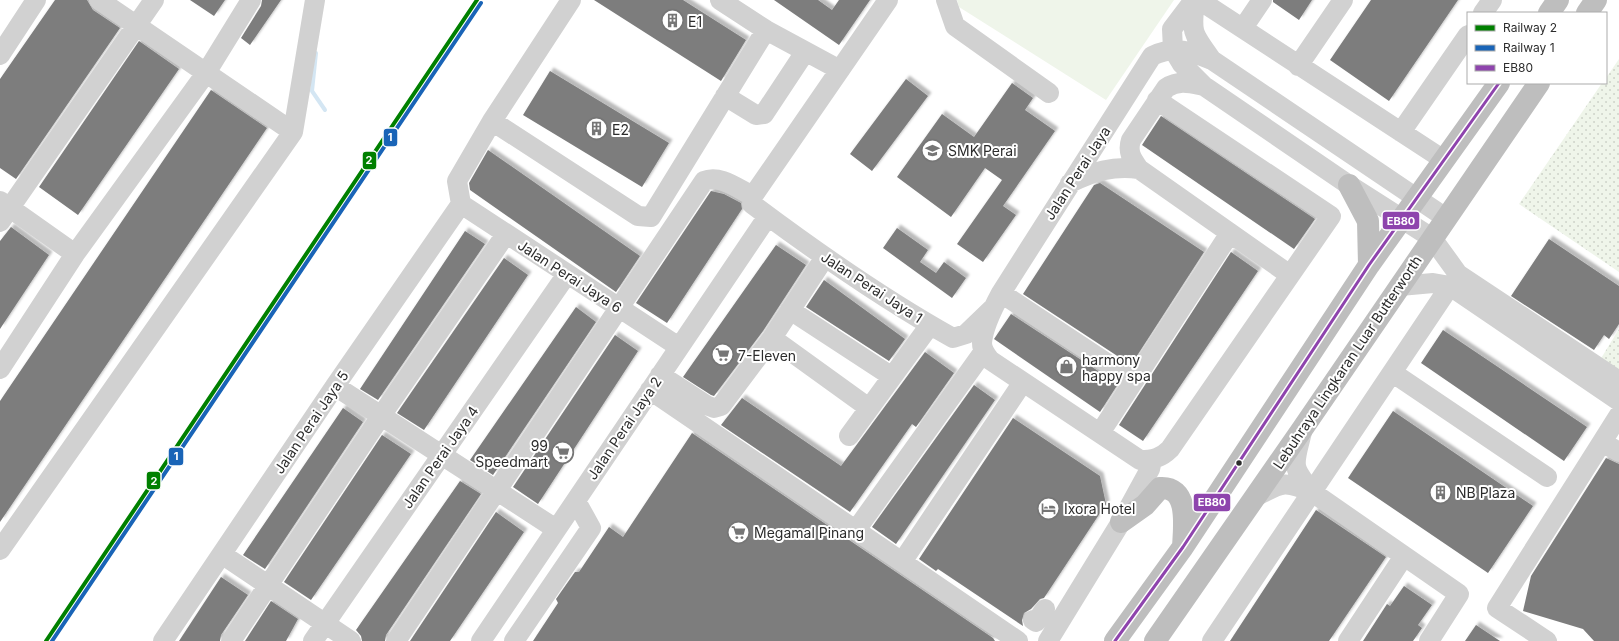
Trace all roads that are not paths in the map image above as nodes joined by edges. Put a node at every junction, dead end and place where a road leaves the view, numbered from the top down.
1 (36, 0) edge
2 (99, 0) edge
3 (154, 0) edge
4 (251, 0) edge
5 (315, 0) edge
6 (571, 0) edge
7 (720, 0) edge
8 (888, 0) edge
9 (946, 0) edge
10 (1194, 0) edge
11 (1199, 0) edge
12 (1262, 0) edge
13 (1343, 0) edge
14 (1492, 0) edge
15 (1558, 0) edge
16 (1596, 0) edge
17 (1484, 12) edge
18 (1550, 12) edge
19 (1588, 12) edge
20 (137, 25) junction
21 (1242, 28) junction
22 (1172, 29) junction
23 (766, 30) junction
24 (1467, 35) edge
25 (1173, 49) junction
26 (806, 52) junction
27 (0, 55) edge
28 (1152, 56) junction
29 (1212, 60) junction
30 (1298, 66) junction
31 (840, 70) junction
32 (206, 73) junction
33 (1498, 84) edge
34 (1538, 84) edge
35 (1204, 86) junction
36 (1049, 93) dead end
37 (726, 96) junction
38 (1157, 100) junction
39 (492, 121) junction
40 (293, 132) junction
41 (1400, 132) junction
42 (1444, 160) junction
43 (1139, 169) junction
44 (1070, 183) junction
45 (1350, 185) junction
46 (753, 196) junction
47 (1417, 199) junction
48 (461, 204) junction
49 (3, 210) edge
50 (768, 216) junction
51 (1446, 218) junction
52 (1403, 219) junction
53 (1230, 233) junction
54 (506, 234) junction
55 (1432, 238) junction
56 (75, 254) junction
57 (825, 257) junction
58 (1369, 265) junction
59 (567, 274) junction
60 (1290, 275) junction
61 (1400, 286) junction
62 (1450, 286) junction
63 (996, 301) junction
64 (620, 308) junction
65 (790, 310) junction
66 (930, 325) junction
67 (772, 338) junction
68 (679, 347) junction
69 (984, 351) junction
70 (0, 369) edge
71 (1393, 373) junction
72 (891, 376) junction
73 (1619, 381) edge
74 (655, 382) junction
75 (1023, 382) junction
76 (1134, 382) junction
77 (334, 386) junction
78 (1619, 401) edge
79 (869, 408) junction
80 (1619, 415) edge
81 (381, 416) junction
82 (1303, 428) junction
83 (1100, 433) junction
84 (849, 436) dead end
85 (1602, 442) junction
86 (1619, 452) edge
87 (441, 455) junction
88 (1152, 460) junction
89 (1547, 477) dead end
90 (497, 492) junction
91 (1312, 492) junction
92 (1255, 498) junction
93 (576, 501) junction
94 (1121, 522) junction
95 (556, 529) junction
96 (856, 530) junction
97 (1183, 547) junction
98 (0, 550) edge
99 (223, 555) junction
100 (1404, 556) junction
101 (902, 562) junction
102 (268, 586) junction
103 (325, 624) junction
104 (163, 641) edge
105 (231, 641) edge
106 (313, 641) edge
107 (351, 641) edge
108 (396, 641) edge
109 (481, 641) edge
110 (514, 641) edge
111 (1018, 641) edge
112 (1048, 641) edge
113 (1115, 641) edge
114 (1155, 641) edge
115 (1212, 641) edge
116 (1348, 641) edge
117 (1429, 641) edge
118 (1547, 641) edge

1 - 27 street
2 - 20 street
3 - 20 street
4 - 32 street
5 - 40 street
6 - 39 street
7 - 23 street
8 - 31 street
9 - 36 street
10 - 22 street, Jalan Perai Jaya
10 - 29 street
11 - 21 street
12 - 21 street
13 - 30 street
14 - 17 street
15 - 18 highway
16 - 19 highway
20 - 32 street
20 - 49 street
21 - 30 street
22 - 25 street
22 - 28 street, Jalan Perai Jaya
23 - 26 street
23 - 37 street
24 - 41 street
25 - 28 street
25 - 29 street
25 - 35 street
26 - 31 street
26 - 37 street
28 - 44 street, Jalan Perai Jaya
29 - 47 street
30 - 41 street
31 - 46 street
32 - 40 street
32 - 56 street
33 - 42 highway
34 - 51 highway, Lebuhraya Lingkaran Luar Butterworth
35 - 38 street
35 - 45 street
37 - 39 street
38 - 43 street
38 - 60 street
39 - 48 street
40 - 98 street
41 - 42 street
42 - 47 highway
43 - 44 street
43 - 53 street
44 - 63 street, Jalan Perai Jaya
45 - 52 street
45 - 58 highway
46 - 50 street, Jalan Perai Jaya 1
46 - 64 street
47 - 51 street
47 - 52 highway
48 - 54 street, Jalan Perai Jaya 6
48 - 77 street, Jalan Perai Jaya 5
49 - 56 street
50 - 57 street, Jalan Perai Jaya 1
50 - 68 street, Jalan Perai Jaya 2
51 - 55 highway, Lebuhraya Lingkaran Luar Butterworth
52 - 55 street
52 - 58 highway
53 - 60 street
53 - 76 street
54 - 59 street, Jalan Perai Jaya 6
54 - 81 street
55 - 61 highway, Lebuhraya Lingkaran Luar Butterworth
55 - 73 street
56 - 70 street
57 - 65 street
57 - 66 street, Jalan Perai Jaya 1
58 - 97 highway
59 - 64 street, Jalan Perai Jaya 6
59 - 87 street, Jalan Perai Jaya 4
60 - 88 street
61 - 62 street
61 - 82 highway, Lebuhraya Lingkaran Luar Butterworth
62 - 71 street
62 - 78 street
63 - 66 street, Jalan Perai Jaya 1
63 - 69 street
63 - 76 street
64 - 68 street, Jalan Perai Jaya 6
64 - 90 street
65 - 67 street
65 - 72 street
66 - 72 street
67 - 74 street
67 - 79 street
68 - 74 street, Jalan Perai Jaya 2
69 - 75 street
69 - 96 street
71 - 89 street
71 - 91 street
72 - 79 street
74 - 93 street, Jalan Perai Jaya 2
74 - 96 street
75 - 83 street
75 - 101 street
76 - 83 street
77 - 81 street
77 - 99 street, Jalan Perai Jaya 5
79 - 84 street
80 - 85 street
81 - 87 street
81 - 102 street
82 - 91 street
82 - 92 highway, Lebuhraya Lingkaran Luar Butterworth
83 - 88 street
85 - 86 street
85 - 118 street
87 - 90 street
87 - 103 street, Jalan Perai Jaya 4
88 - 94 street
90 - 95 street
90 - 108 street
91 - 92 street
91 - 100 street
91 - 115 street
92 - 114 highway, Lebuhraya Lingkaran Luar Butterworth
93 - 95 street, Jalan Perai Jaya 2
93 - 110 street
94 - 97 highway
94 - 112 street
95 - 109 street, Jalan Perai Jaya 2
96 - 101 street
97 - 113 highway
99 - 102 street
99 - 104 street, Jalan Perai Jaya 5
100 - 116 street
100 - 117 street
101 - 111 street
102 - 103 street
102 - 105 street
103 - 106 street, Jalan Perai Jaya 4
103 - 107 street

